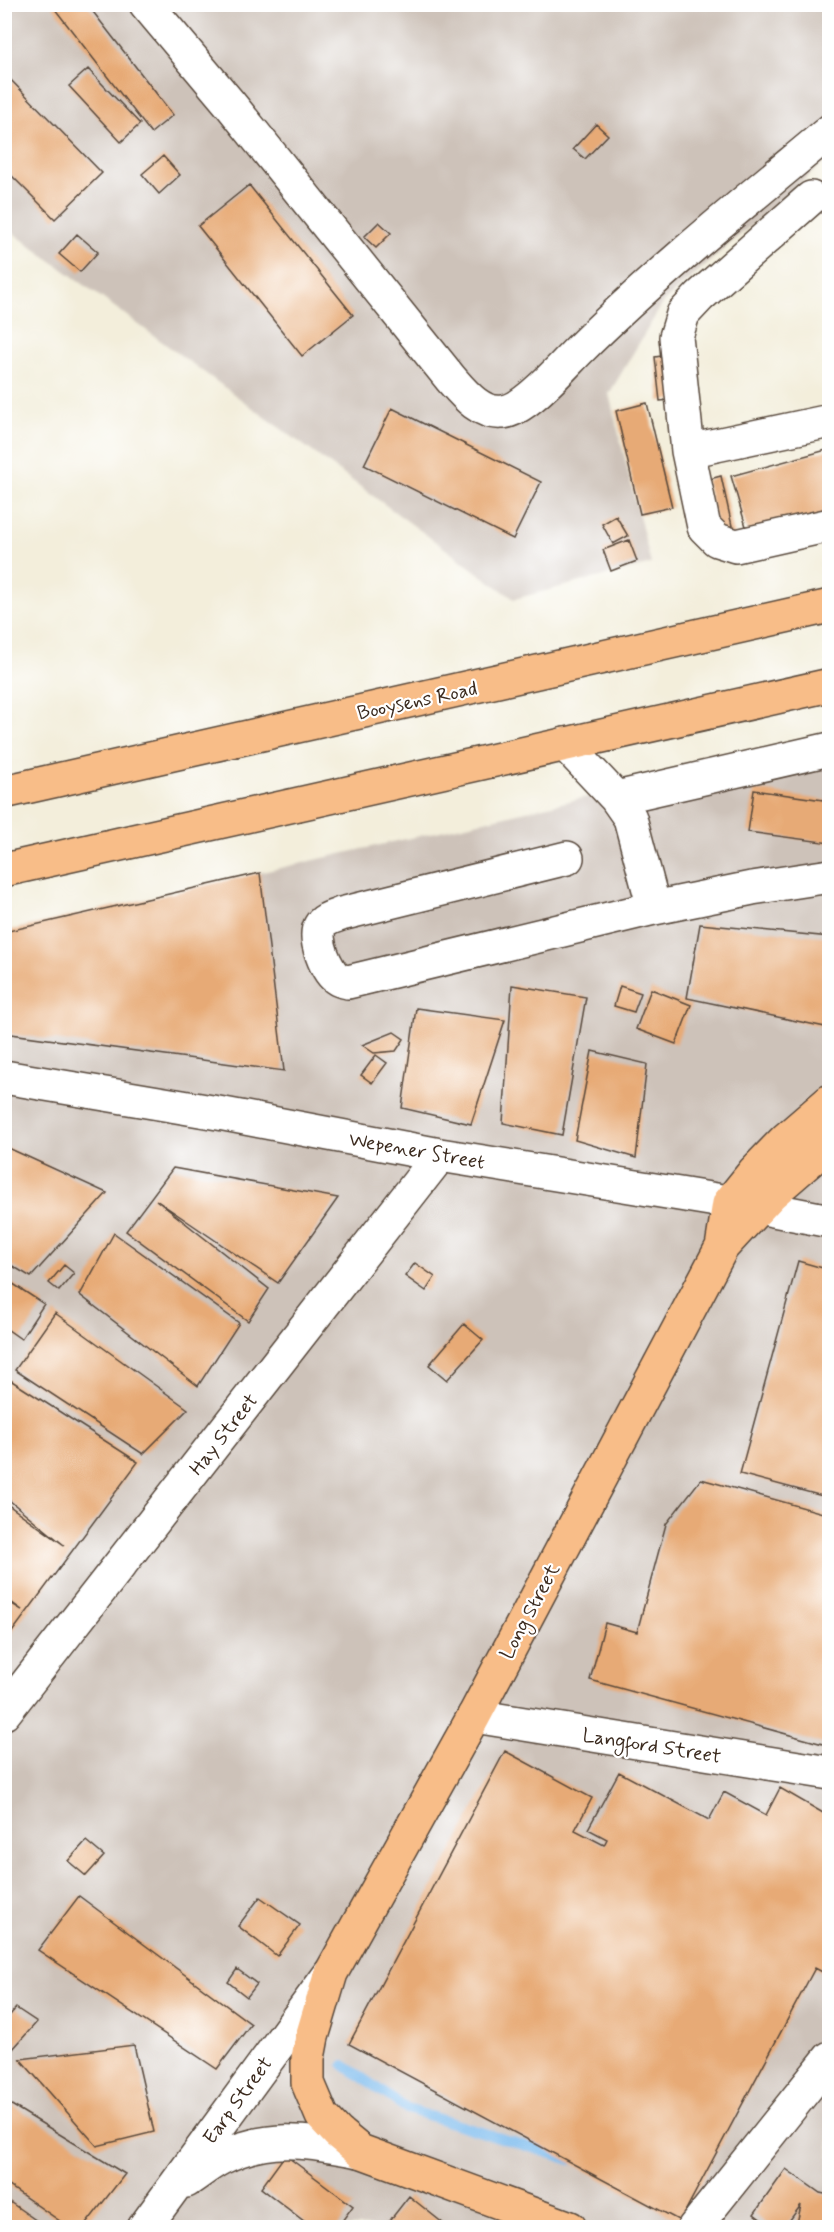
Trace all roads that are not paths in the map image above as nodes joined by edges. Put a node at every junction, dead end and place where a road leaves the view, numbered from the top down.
1 (146, 4) edge
2 (830, 131) edge
3 (811, 198) dead end
4 (830, 421) edge
5 (688, 451) junction
6 (830, 525) edge
7 (830, 606) edge
8 (830, 685) edge
9 (565, 744) junction
10 (830, 749) edge
11 (4, 792) edge
12 (616, 798) junction
13 (567, 858) dead end
14 (4, 870) edge
15 (830, 876) edge
16 (654, 908) junction
17 (4, 1077) edge
18 (830, 1101) edge
19 (830, 1143) edge
20 (440, 1155) junction
21 (745, 1205) junction
22 (830, 1221) edge
23 (4, 1713) edge
24 (474, 1716) junction
25 (830, 1773) edge
26 (331, 1973) junction
27 (826, 2068) edge
28 (360, 2151) junction
29 (168, 2194) junction
30 (144, 2228) edge
31 (570, 2228) edge
32 (694, 2228) edge

1 - 2 street
3 - 5 street
4 - 5 street
5 - 6 street
7 - 11 main road, Booysens Road
8 - 9 main road
9 - 12 street
9 - 14 main road
10 - 12 street
12 - 16 street
13 - 16 street
15 - 16 street
17 - 20 street, Wepener Street
18 - 21 main road, Long Street
19 - 21 main road
20 - 21 street, Wepener Street
20 - 23 street, Hay Street
21 - 22 street, Wepener Street
21 - 24 main road, Long Street
24 - 25 street, Langford Street
24 - 26 main road, Long Street
26 - 28 main road, Long Street
26 - 29 street, Earp Street
27 - 32 street
28 - 29 street
28 - 31 main road, Long Street
29 - 30 street, Earp Street

